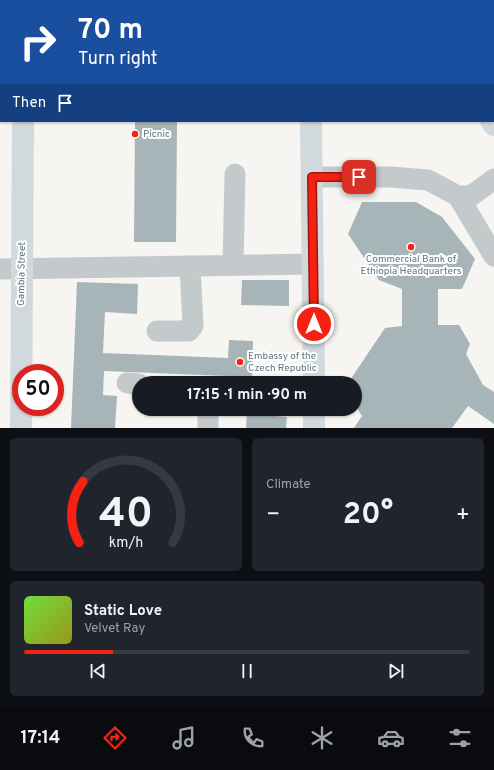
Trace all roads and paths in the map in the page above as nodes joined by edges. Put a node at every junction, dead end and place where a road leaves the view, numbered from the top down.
1 (23, 122) edge
2 (311, 122) edge
3 (235, 174) dead end
4 (312, 177) junction
5 (494, 179) edge
6 (458, 196) junction
7 (488, 231) edge
8 (494, 256) edge
9 (314, 264) junction
10 (190, 266) junction
11 (234, 266) junction
12 (0, 269) edge
13 (22, 270) junction
14 (157, 331) dead end
15 (314, 376) edge
16 (208, 416) edge
17 (314, 416) edge
18 (21, 428) edge
19 (208, 428) edge
20 (314, 428) edge

1 - 13 main road, Gambia Street
2 - 4 main road
3 - 11 street
4 - 6 street
4 - 9 main road
5 - 6 street
6 - 7 street
7 - 8 street
9 - 11 street
9 - 15 main road
10 - 11 street
10 - 13 street
10 - 14 street
12 - 13 street
13 - 18 main road, Gambia Street
16 - 19 street
17 - 20 main road

